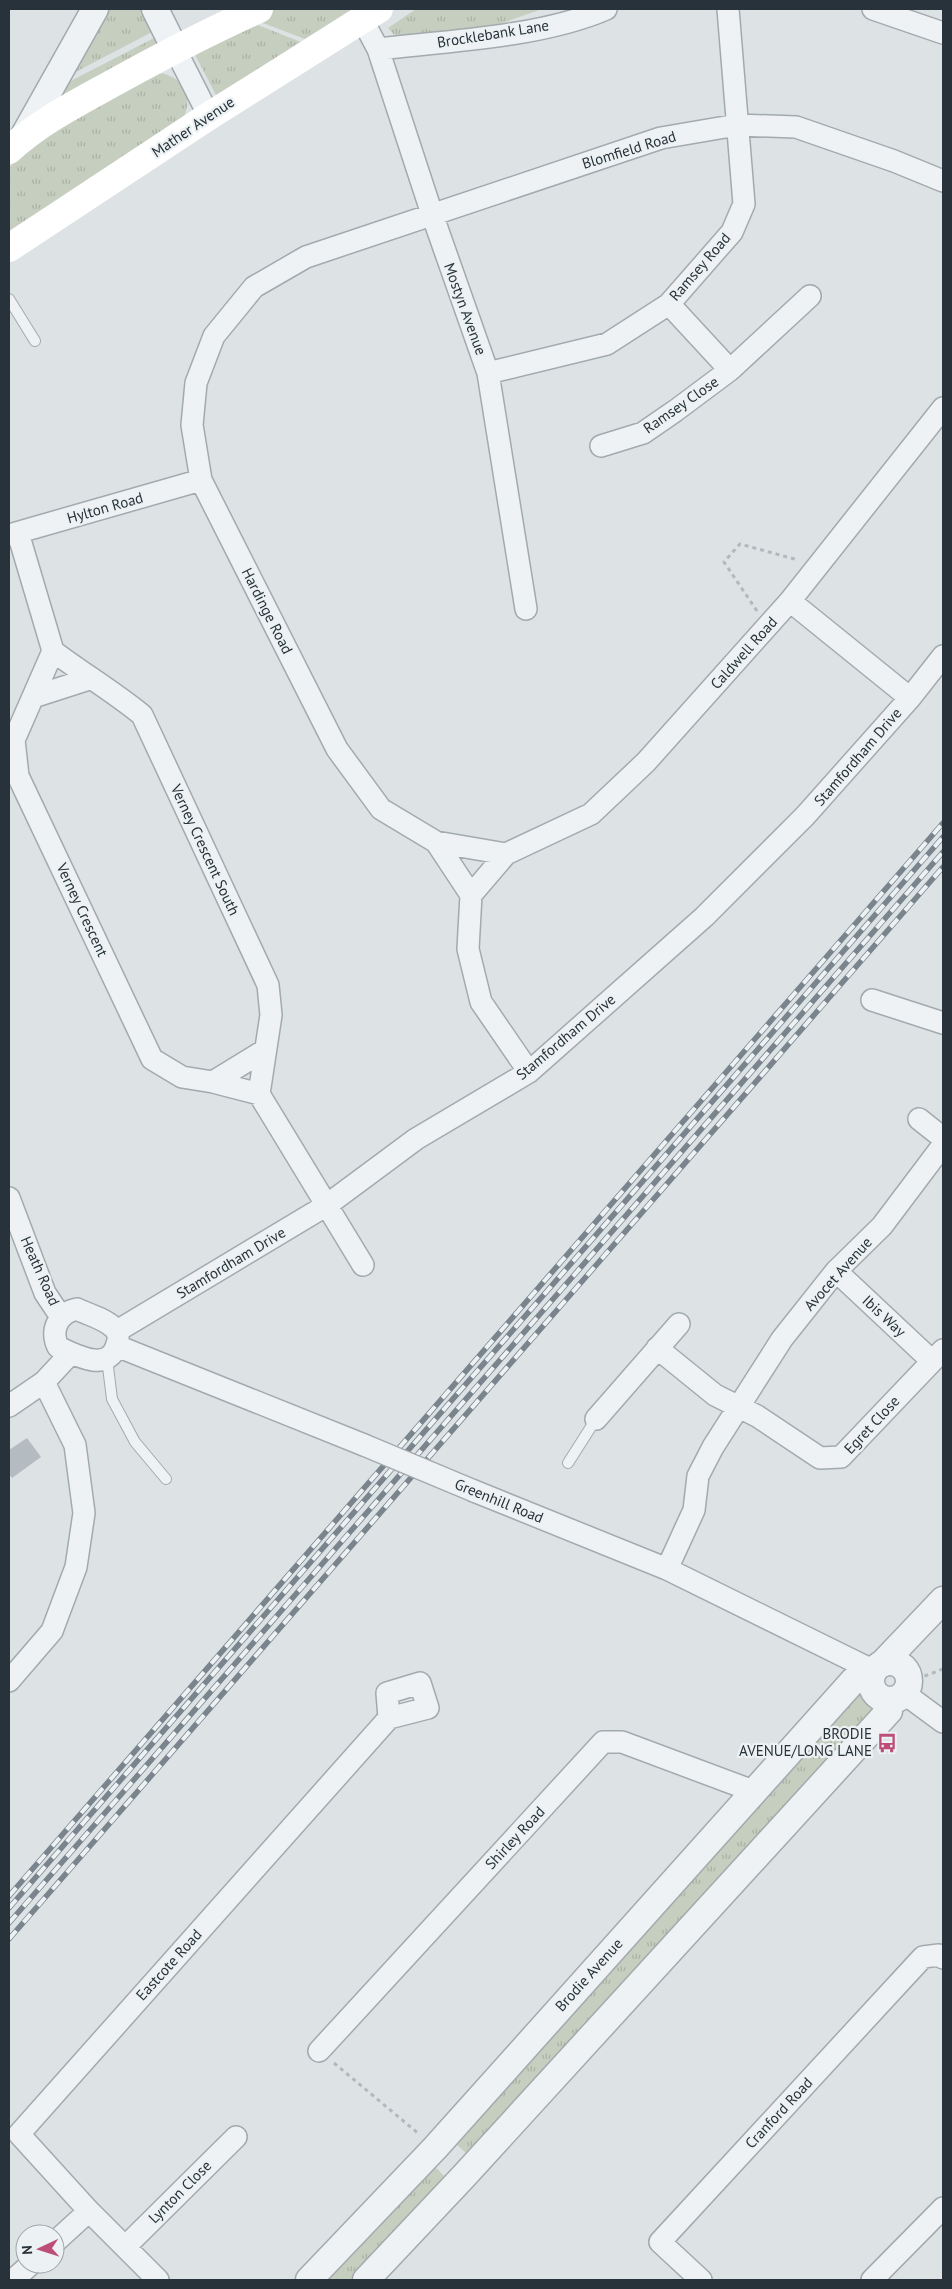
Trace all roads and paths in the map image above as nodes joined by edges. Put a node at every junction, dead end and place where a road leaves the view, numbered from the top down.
1 (95, 9) edge
2 (155, 9) edge
3 (259, 9) edge
4 (606, 9) edge
5 (728, 9) edge
6 (873, 9) edge
7 (371, 14) edge
8 (943, 33) edge
9 (175, 49) junction
10 (378, 50) junction
11 (209, 116) junction
12 (737, 125) junction
13 (16, 144) edge
14 (943, 182) edge
15 (432, 214) junction
16 (9, 248) edge
17 (810, 296) dead end
18 (9, 299) edge
19 (669, 304) junction
20 (35, 341) dead end
21 (730, 370) junction
22 (488, 373) junction
23 (943, 408) edge
24 (601, 446) dead end
25 (201, 480) junction
26 (13, 534) edge
27 (818, 566) junction
28 (790, 602) junction
29 (526, 609) dead end
30 (767, 627) junction
31 (53, 651) junction
32 (943, 656) edge
33 (89, 679) junction
34 (34, 697) junction
35 (910, 698) junction
36 (436, 842) junction
37 (506, 854) junction
38 (471, 896) junction
39 (872, 1000) dead end
40 (943, 1023) edge
41 (265, 1050) junction
42 (529, 1072) junction
43 (213, 1082) junction
44 (258, 1094) junction
45 (919, 1119) dead end
46 (943, 1138) edge
47 (943, 1145) edge
48 (9, 1200) edge
49 (327, 1205) junction
50 (363, 1265) dead end
51 (836, 1271) junction
52 (60, 1317) junction
53 (679, 1324) dead end
54 (114, 1345) junction
55 (657, 1348) junction
56 (71, 1353) junction
57 (938, 1355) edge
58 (44, 1382) junction
59 (9, 1406) edge
60 (739, 1406) junction
61 (596, 1419) joint
62 (568, 1463) dead end
63 (166, 1480) dead end
64 (667, 1569) junction
65 (937, 1607) edge
66 (943, 1670) edge
67 (876, 1671) junction
68 (9, 1681) edge
69 (903, 1688) junction
70 (389, 1718) dead end
71 (943, 1722) edge
72 (753, 1791) junction
73 (943, 1958) edge
74 (319, 2051) joint
75 (236, 2137) dead end
76 (435, 2148) junction
77 (464, 2176) junction
78 (943, 2208) edge
79 (89, 2211) junction
80 (65, 2233) edge
81 (125, 2247) junction
82 (158, 2280) edge
83 (309, 2280) edge
84 (366, 2280) edge
85 (701, 2280) edge
86 (872, 2280) edge

1 - 13 street
2 - 9 street
3 - 9 main road
4 - 10 street, Brocklebank Lane
5 - 12 street, Ramsey Road
6 - 8 street
7 - 10 street, Mostyn Avenue
7 - 11 main road, Mather Avenue
9 - 11 street
9 - 13 main road
10 - 15 street, Mostyn Avenue
11 - 16 main road, Mather Avenue
12 - 14 street, Blomfield Road
12 - 15 street, Blomfield Road
12 - 19 street, Ramsey Road
15 - 22 street, Mostyn Avenue
15 - 25 street, Hardinge Road
17 - 21 street, Ramsey Close
18 - 20 lane
19 - 21 street, Ramsey Close
19 - 22 street, Ramsey Road
21 - 24 street, Ramsey Close
22 - 29 street, Mostyn Avenue
23 - 27 street, Caldwell Road
25 - 26 street, Hylton Road
25 - 36 street, Hardinge Road
26 - 31 street
27 - 28 street, Caldwell Road
27 - 30 path
28 - 30 street, Caldwell Road
28 - 35 street
30 - 37 street, Caldwell Road
31 - 33 street, Verney Crescent South
31 - 34 street, Verney Crescent
32 - 35 street, Stamfordham Drive
33 - 34 street
33 - 41 street, Verney Crescent South
34 - 43 street, Verney Crescent
35 - 42 street, Stamfordham Drive
36 - 37 street
36 - 38 street, Hardinge Road
37 - 38 street, Caldwell Road
38 - 42 street
39 - 40 street
41 - 43 street
41 - 44 street, Verney Crescent South
42 - 49 street, Stamfordham Drive
43 - 44 street, Verney Crescent
44 - 49 street
45 - 46 street
47 - 51 street, Avocet Avenue
48 - 52 street, Heath Road
49 - 50 street
49 - 54 street, Stamfordham Drive
51 - 57 street, Ibis Way
51 - 60 street, Avocet Avenue
52 - 54 street
52 - 56 street
53 - 55 street
54 - 56 street
54 - 63 lane
54 - 64 street, Greenhill Road, bridge
55 - 60 street
55 - 61 street
56 - 58 street
57 - 60 street, Egret Close
58 - 59 street
58 - 68 street
60 - 64 street, Avocet Avenue
61 - 62 lane
64 - 67 street, Greenhill Road
65 - 67 street
65 - 69 street
66 - 69 path
67 - 69 street
67 - 69 street
67 - 72 street, Brodie Avenue
69 - 71 street
69 - 77 street
70 - 79 street, Eastcote Road
72 - 74 street, Shirley Road
72 - 76 street, Brodie Avenue
73 - 85 street, Cranford Road
74 - 76 path
75 - 81 street, Lynton Close
76 - 77 street
76 - 83 street, Brodie Avenue
77 - 84 street
78 - 86 street
79 - 80 street
79 - 81 street
81 - 82 street

